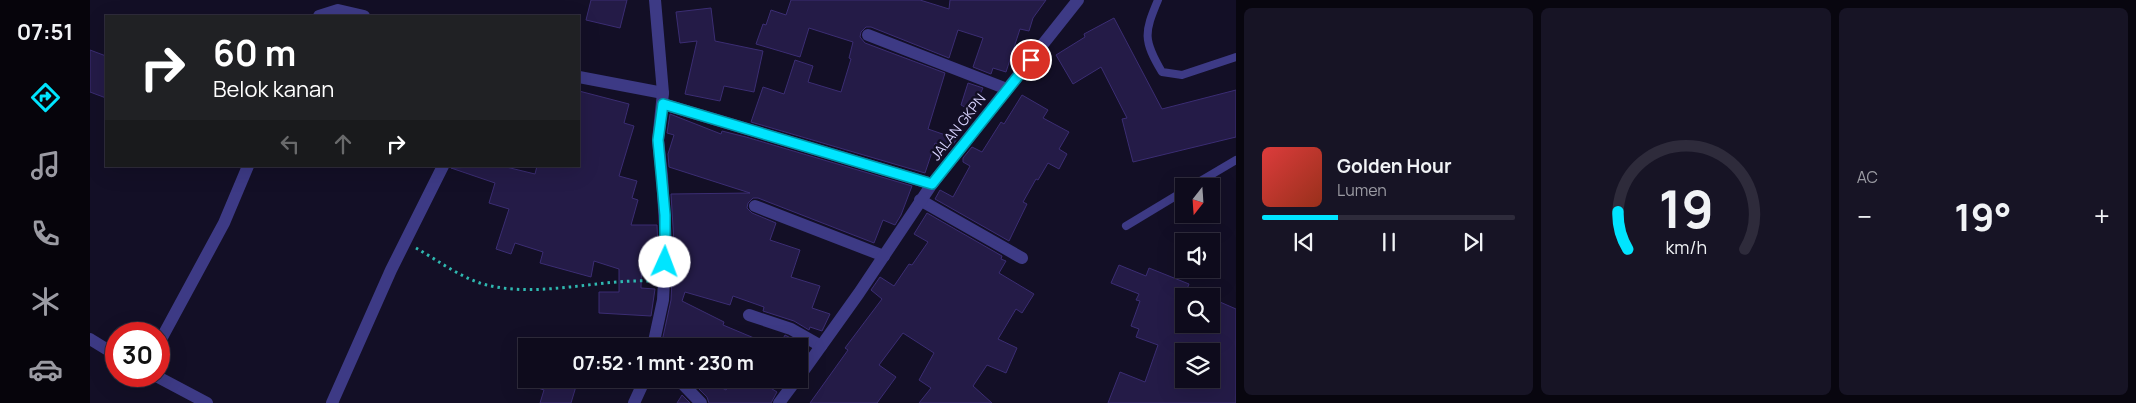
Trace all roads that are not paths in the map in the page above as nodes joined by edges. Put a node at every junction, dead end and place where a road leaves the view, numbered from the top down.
1 (655, 0) edge
2 (1078, 0) edge
3 (1158, 0) edge
4 (322, 15) edge
5 (360, 15) edge
6 (868, 35) dead end
7 (1236, 57) edge
8 (580, 78) edge
9 (1007, 90) junction
10 (663, 99) junction
11 (1236, 160) edge
12 (248, 167) edge
13 (442, 167) edge
14 (1206, 178) edge
15 (932, 184) junction
16 (1175, 196) edge
17 (920, 200) junction
18 (756, 206) dead end
19 (1126, 226) dead end
20 (884, 256) junction
21 (1022, 258) dead end
22 (749, 315) dead end
23 (170, 323) edge
24 (655, 338) edge
25 (90, 339) edge
26 (821, 346) junction
27 (105, 348) edge
28 (808, 364) edge
29 (170, 383) edge
30 (641, 388) edge
31 (687, 388) edge
32 (790, 388) edge
33 (207, 403) edge
34 (332, 403) edge
35 (634, 403) edge
36 (701, 403) edge
37 (779, 403) edge

1 - 10 street
2 - 9 street, JALAN GKPN
3 - 7 lane
4 - 5 street
6 - 9 street
8 - 10 street
9 - 15 street, JALAN GKPN
10 - 15 street
10 - 24 street
11 - 14 lane
12 - 23 street
13 - 34 street
15 - 17 street, JALAN GKPN
16 - 19 lane
17 - 20 street, JALAN GKPN
17 - 21 street
18 - 20 street
20 - 26 street, JALAN GKPN
22 - 26 street
25 - 27 street
26 - 28 street, JALAN GKPN
29 - 33 street
30 - 35 street
31 - 36 street
32 - 37 street, JALAN GKPN

